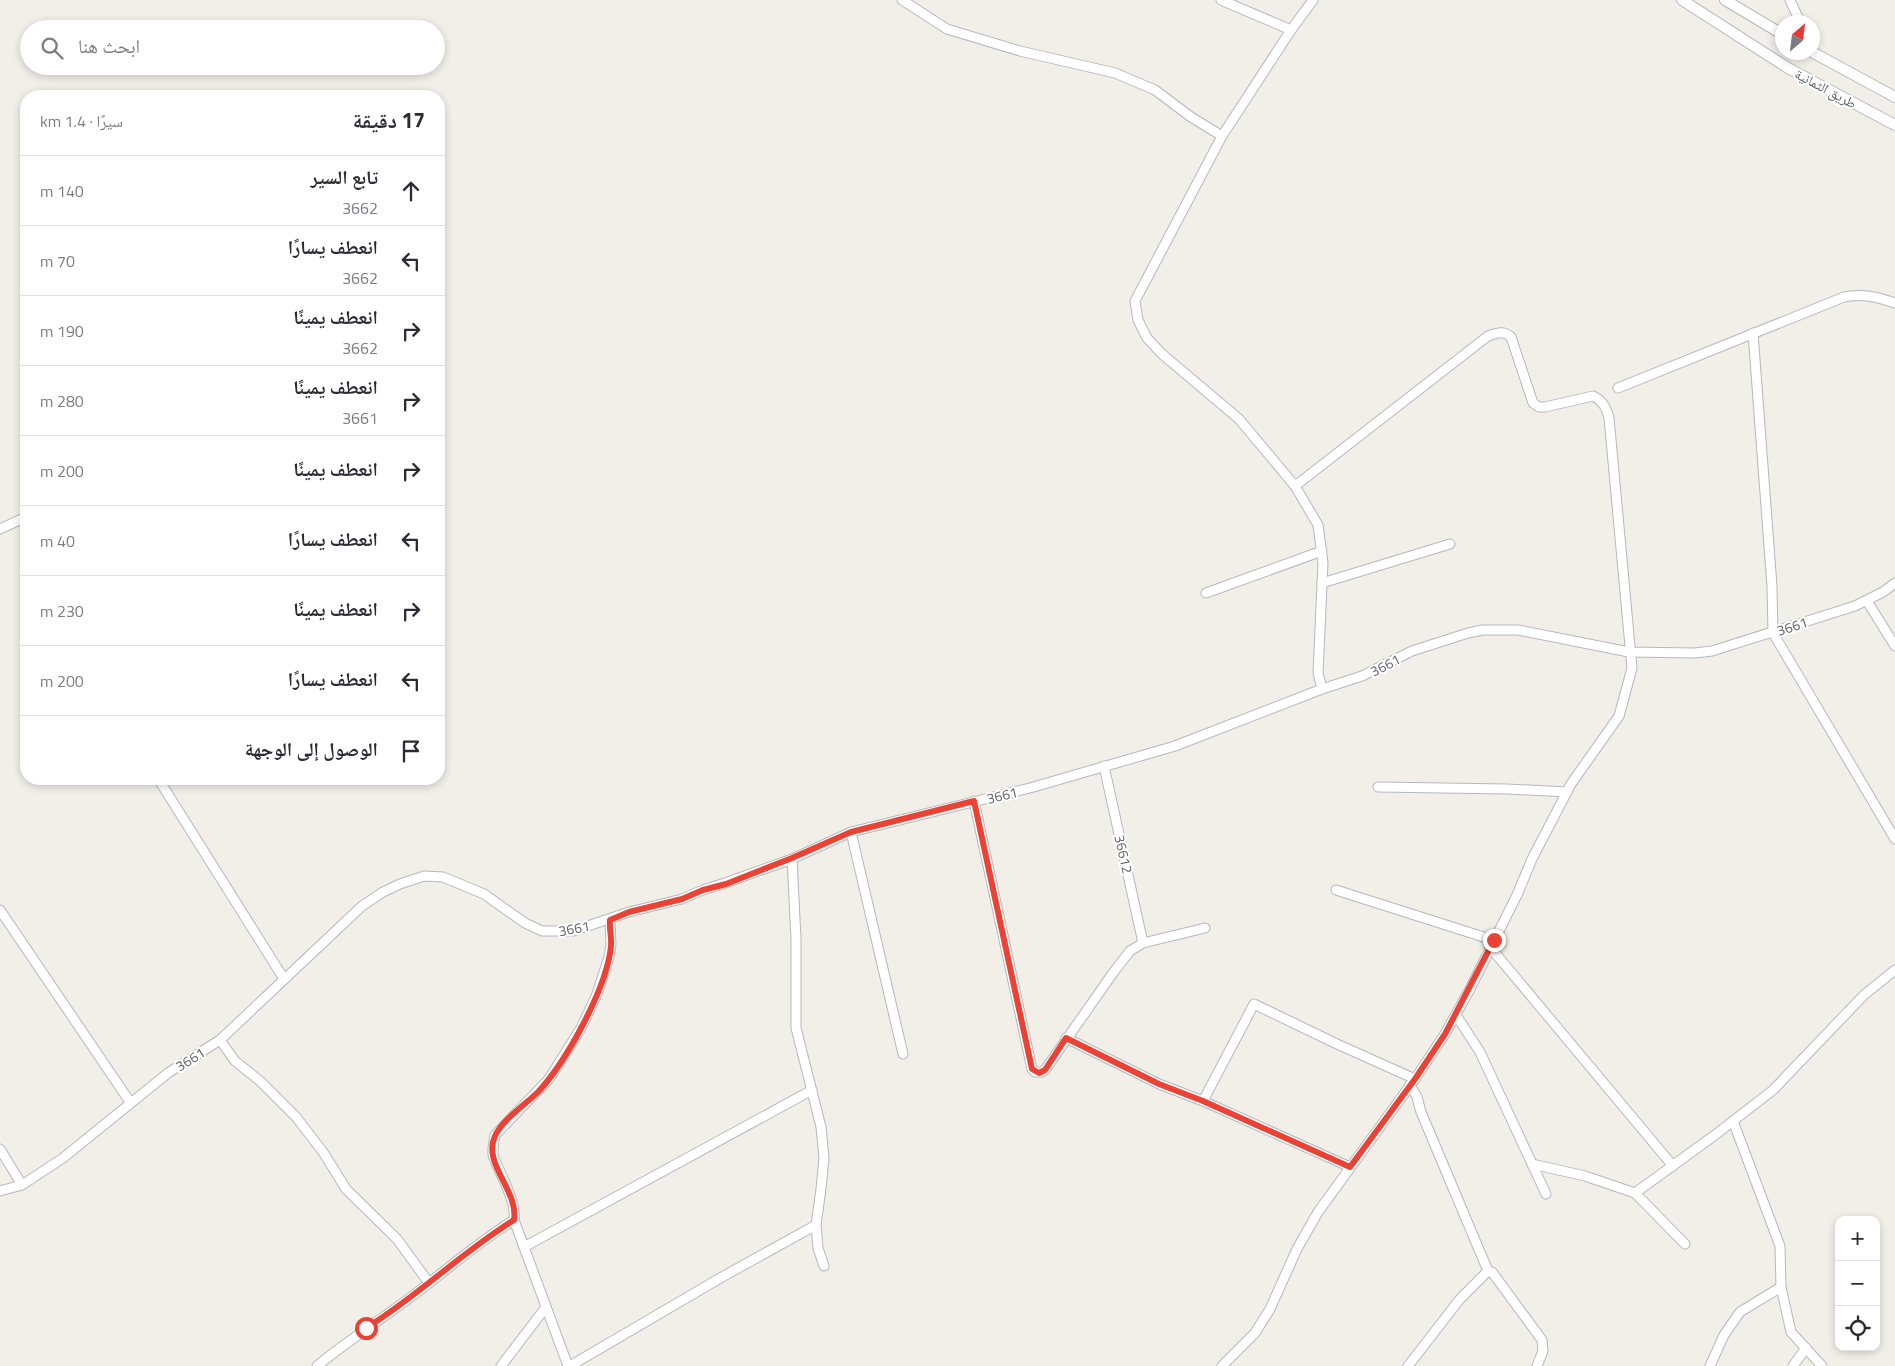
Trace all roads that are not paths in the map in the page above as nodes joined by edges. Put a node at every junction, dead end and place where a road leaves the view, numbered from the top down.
1 (902, 0) edge
2 (1221, 0) edge
3 (1313, 0) edge
4 (1682, 0) edge
5 (1725, 0) edge
6 (1790, 0) edge
7 (1797, 15) edge
8 (1291, 30) junction
9 (1775, 30) edge
10 (1820, 55) edge
11 (1895, 97) edge
12 (1895, 125) edge
13 (1222, 136) junction
14 (1895, 303) edge
15 (1752, 333) junction
16 (1618, 388) dead end
17 (1294, 486) junction
18 (20, 520) edge
19 (0, 529) edge
20 (1450, 544) dead end
21 (1322, 551) junction
22 (1322, 583) junction
23 (1895, 583) edge
24 (1206, 594) dead end
25 (1867, 601) junction
26 (1773, 632) junction
27 (1895, 646) edge
28 (1629, 652) junction
29 (1322, 689) junction
30 (1104, 766) junction
31 (162, 785) edge
32 (1378, 787) dead end
33 (1567, 792) junction
34 (974, 801) junction
35 (851, 832) junction
36 (1895, 839) edge
37 (792, 858) junction
38 (1336, 890) dead end
39 (0, 910) edge
40 (610, 920) junction
41 (1205, 928) dead end
42 (1143, 943) junction
43 (1492, 944) junction
44 (1895, 970) edge
45 (284, 979) junction
46 (1456, 1015) junction
47 (1066, 1038) junction
48 (220, 1040) junction
49 (903, 1054) dead end
50 (1412, 1082) junction
51 (812, 1090) junction
52 (1203, 1101) junction
53 (130, 1102) junction
54 (1733, 1121) junction
55 (0, 1149) edge
56 (1532, 1164) junction
57 (1673, 1166) junction
58 (1350, 1167) junction
59 (22, 1185) junction
60 (0, 1191) edge
61 (1635, 1193) junction
62 (1546, 1194) dead end
63 (514, 1220) junction
64 (816, 1225) junction
65 (1685, 1244) dead end
66 (524, 1247) junction
67 (824, 1266) dead end
68 (1488, 1272) junction
69 (429, 1283) junction
70 (1781, 1287) junction
71 (546, 1307) junction
72 (1806, 1348) junction
73 (317, 1366) edge
74 (501, 1366) edge
75 (569, 1366) edge
76 (1222, 1366) edge
77 (1408, 1366) edge
78 (1537, 1366) edge
79 (1710, 1366) edge
80 (1792, 1366) edge
81 (1822, 1366) edge

1 - 13 street
2 - 8 street
3 - 8 street
4 - 12 street, طريق الثمانية
5 - 9 street
6 - 7 street
8 - 13 street
10 - 11 street
13 - 17 street
14 - 15 street
15 - 16 street
15 - 26 street
17 - 21 street
17 - 28 street
18 - 19 street
20 - 22 street
21 - 22 street
21 - 24 street
22 - 29 street
23 - 25 street, 3661
25 - 26 street, 3661
25 - 27 street
26 - 28 street, 3661
26 - 36 street
28 - 29 street, 3661
28 - 33 street
29 - 30 street, 3661
30 - 34 street, 3661
30 - 42 street, 36612
31 - 45 street
32 - 33 street
33 - 43 street
34 - 35 street, 3661
34 - 47 street
35 - 37 street, 3661
35 - 49 street
37 - 40 street, 3661
37 - 51 street
38 - 43 street
39 - 53 street
40 - 45 street, 3661
40 - 63 street
41 - 42 street
42 - 47 street
43 - 46 street
43 - 57 street
44 - 54 street
45 - 48 street, 3661
46 - 50 street
46 - 56 street
47 - 52 street
48 - 53 street, 3661
48 - 69 street
50 - 52 street
50 - 58 street
50 - 68 street
51 - 64 street
51 - 66 street
52 - 58 street
53 - 59 street, 3661
54 - 57 street
54 - 70 street
55 - 59 street
56 - 61 street
56 - 62 street
57 - 61 street
58 - 76 street
59 - 60 street, 3661
61 - 65 street
63 - 66 street
63 - 69 street
64 - 67 street
64 - 75 street
66 - 71 street
68 - 77 street
68 - 78 street
69 - 73 street
70 - 72 street
70 - 79 street
71 - 74 street
71 - 75 street
72 - 80 street
72 - 81 street

